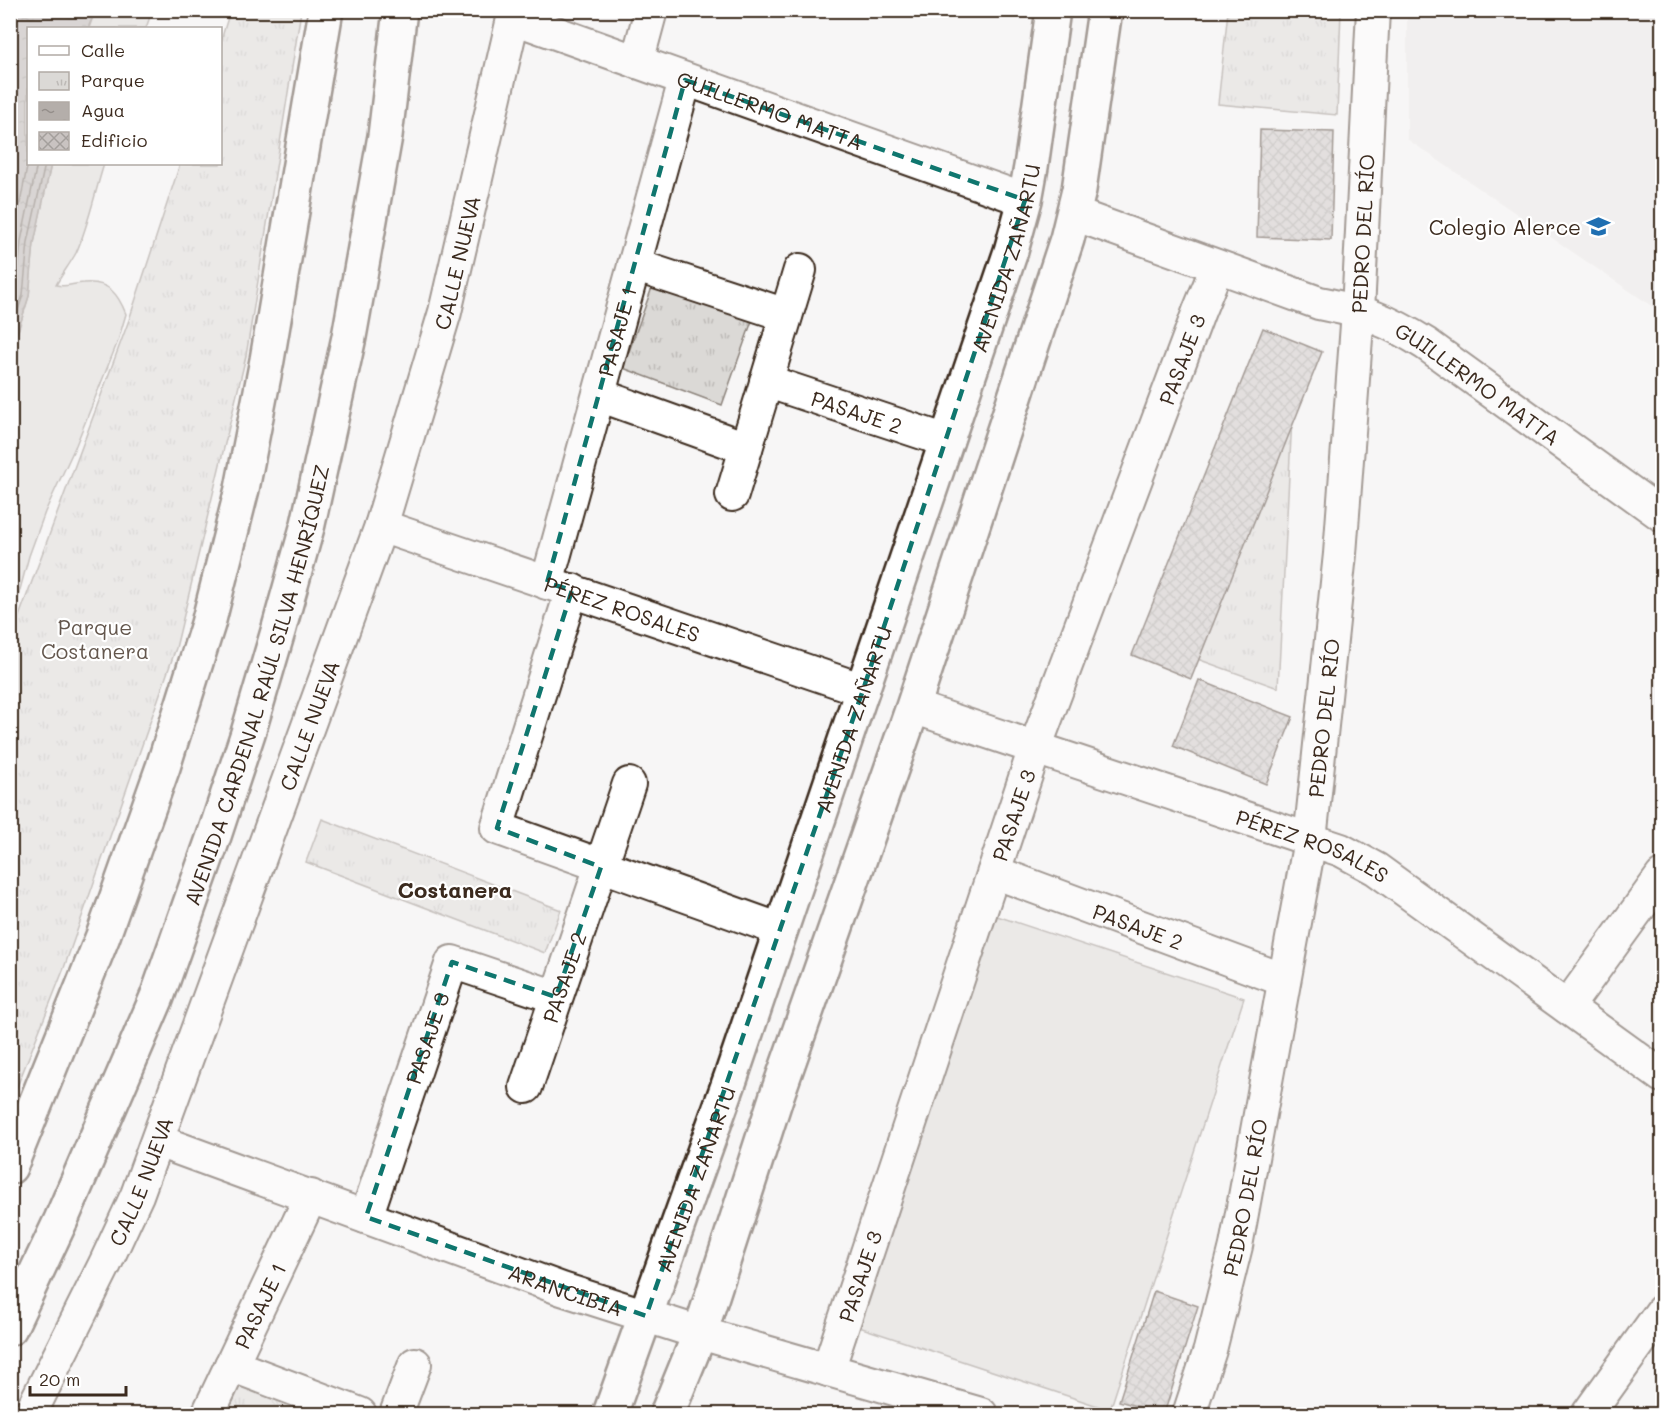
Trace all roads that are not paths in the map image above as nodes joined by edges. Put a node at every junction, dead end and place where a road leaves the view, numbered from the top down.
1 (326, 10) edge
2 (400, 10) edge
3 (651, 10) edge
4 (1053, 10) edge
5 (1105, 10) edge
6 (1373, 10) edge
7 (515, 14) edge
8 (637, 62) junction
9 (685, 80) junction
10 (1024, 200) junction
11 (1074, 214) junction
12 (634, 265) junction
13 (1217, 267) junction
14 (800, 270) dead end
15 (1358, 310) junction
16 (786, 315) junction
17 (766, 381) junction
18 (599, 395) junction
19 (947, 441) junction
20 (746, 448) junction
21 (732, 495) dead end
22 (1662, 514) edge
23 (381, 526) junction
24 (559, 586) junction
25 (863, 690) junction
26 (913, 707) junction
27 (1035, 748) junction
28 (629, 784) dead end
29 (1310, 840) junction
30 (601, 867) junction
31 (994, 872) junction
32 (1662, 876) edge
33 (781, 930) junction
34 (1284, 980) junction
35 (556, 998) junction
36 (1567, 1007) junction
37 (1662, 1076) edge
38 (526, 1087) dead end
39 (158, 1140) junction
40 (10, 1167) edge
41 (311, 1196) junction
42 (366, 1217) junction
43 (1662, 1311) edge
44 (646, 1316) junction
45 (10, 1328) edge
46 (700, 1333) junction
47 (415, 1364) dead end
48 (231, 1365) junction
49 (828, 1370) junction
50 (913, 1405) edge
51 (30, 1414) edge
52 (208, 1414) edge
53 (360, 1414) edge
54 (396, 1414) edge
55 (610, 1414) edge
56 (667, 1414) edge
57 (981, 1414) edge
58 (1189, 1414) edge
59 (1588, 1414) edge

1 - 40 street
2 - 45 street, AVENIDA CARDENAL RAÚL SILVA HENRÍQUEZ
3 - 8 street
4 - 10 street, AVENIDA ZAÑARTU
5 - 11 street
6 - 15 street, PEDRO DEL RÍO
7 - 8 street, GUILLERMO MATTA
7 - 23 street, CALLE NUEVA
8 - 9 street, GUILLERMO MATTA
9 - 10 street, GUILLERMO MATTA
9 - 12 street, PASAJE 1
10 - 19 street, AVENIDA ZAÑARTU
11 - 13 street, GUILLERMO MATTA
11 - 26 street
12 - 16 street
12 - 18 street, PASAJE 1
13 - 15 street, GUILLERMO MATTA
13 - 27 street, PASAJE 3
14 - 16 street
15 - 22 street, GUILLERMO MATTA
15 - 29 street, PEDRO DEL RÍO
16 - 17 street
17 - 19 street, PASAJE 2
17 - 20 street
18 - 20 street
18 - 24 street, PASAJE 1
19 - 25 street, AVENIDA ZAÑARTU
20 - 21 street
23 - 24 street, PÉREZ ROSALES
23 - 39 street, CALLE NUEVA
24 - 25 street, PÉREZ ROSALES
24 - 30 street, PASAJE 1
25 - 33 street, AVENIDA ZAÑARTU
26 - 27 street, PÉREZ ROSALES
26 - 46 street
27 - 29 street, PÉREZ ROSALES
27 - 31 street, PASAJE 3
28 - 30 street, PASAJE 2
29 - 34 street, PEDRO DEL RÍO
29 - 36 street, PÉREZ ROSALES
30 - 33 street
30 - 35 street, PASAJE 2
31 - 34 street, PASAJE 2
31 - 49 street, PASAJE 3
32 - 36 street
33 - 44 street, AVENIDA ZAÑARTU
34 - 58 street, PEDRO DEL RÍO
35 - 38 street, PASAJE 2
35 - 42 street, PASAJE 3
36 - 37 street, PÉREZ ROSALES
39 - 41 street, ARANCIBIA
39 - 51 street, CALLE NUEVA
41 - 42 street, ARANCIBIA
41 - 48 street, PASAJE 1
42 - 44 street, ARANCIBIA
43 - 59 street
44 - 46 street, ARANCIBIA
44 - 55 street, AVENIDA ZAÑARTU
46 - 49 street, ARANCIBIA
46 - 56 street
47 - 54 street
48 - 52 street, PASAJE 1
48 - 53 street
49 - 50 street, ARANCIBIA
50 - 57 street, ARANCIBIA

